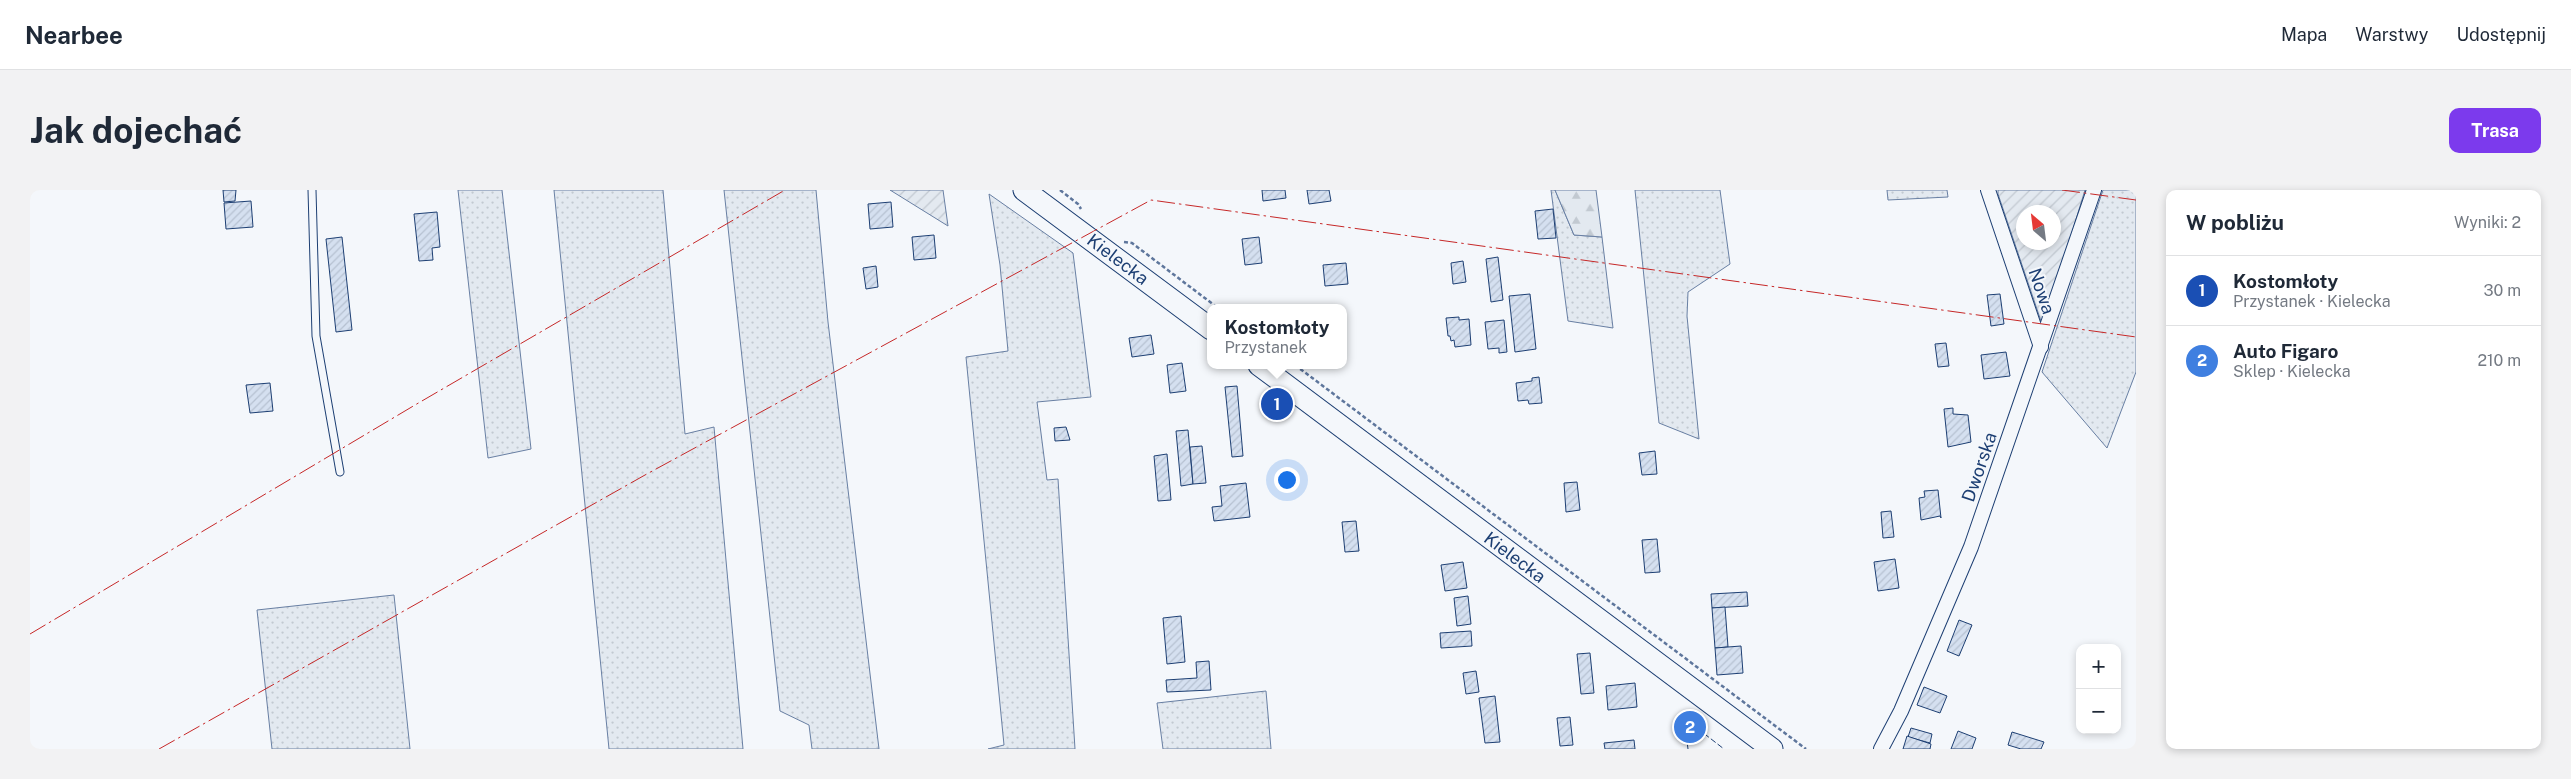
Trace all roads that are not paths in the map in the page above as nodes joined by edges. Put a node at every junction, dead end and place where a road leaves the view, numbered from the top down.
1 (312, 190) edge
2 (1024, 190) edge
3 (1988, 190) edge
4 (2094, 190) edge
5 (1207, 326) edge
6 (2042, 347) junction
7 (1264, 369) edge
8 (340, 472) dead end
9 (1772, 749) edge
10 (1881, 749) edge

1 - 8 lane
2 - 5 main road, Kielecka
3 - 6 street, Nowa
4 - 6 street, Dworska
6 - 10 street, Dworska
7 - 9 main road, Kielecka

